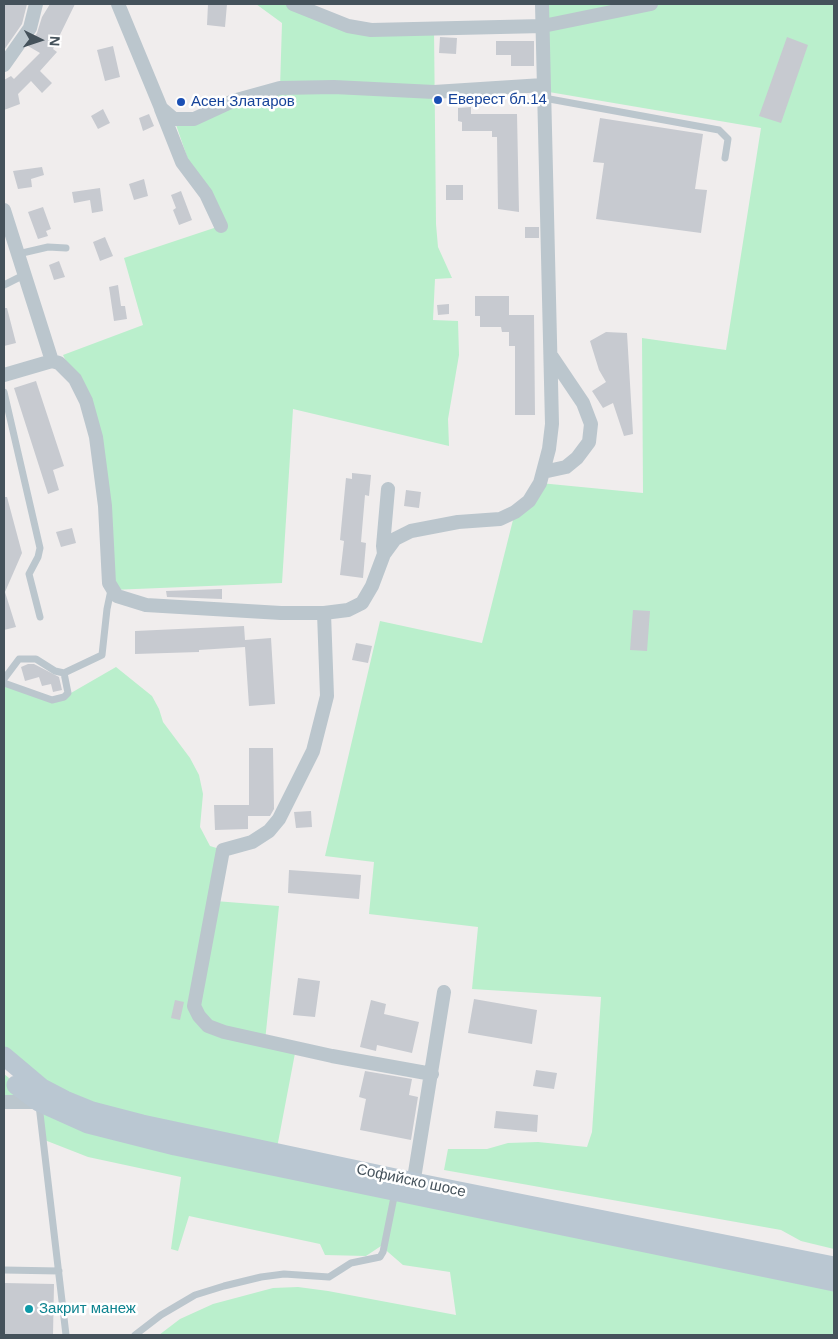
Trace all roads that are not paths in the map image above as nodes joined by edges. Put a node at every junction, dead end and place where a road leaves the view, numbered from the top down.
1 (36, 4) edge
2 (118, 4) edge
3 (293, 4) edge
4 (542, 4) edge
5 (650, 4) edge
6 (543, 26) junction
7 (4, 65) edge
8 (543, 92) junction
9 (160, 108) junction
10 (725, 158) dead end
11 (4, 210) edge
12 (221, 226) dead end
13 (66, 248) dead end
14 (17, 254) junction
15 (24, 275) junction
16 (4, 286) edge
17 (552, 357) junction
18 (52, 361) junction
19 (4, 375) edge
20 (4, 392) edge
21 (543, 472) junction
22 (388, 489) dead end
23 (384, 554) junction
24 (111, 590) junction
25 (324, 613) junction
26 (40, 617) dead end
27 (64, 673) junction
28 (4, 679) edge
29 (4, 683) edge
30 (444, 992) dead end
31 (4, 1056) edge
32 (4, 1074) edge
33 (432, 1074) junction
34 (4, 1102) edge
35 (39, 1102) junction
36 (407, 1190) junction
37 (834, 1266) edge
38 (4, 1270) edge
39 (60, 1271) junction
40 (834, 1282) edge
41 (66, 1335) edge
42 (135, 1335) edge

1 - 7 street
2 - 9 street
3 - 6 street
4 - 6 street
5 - 6 street
6 - 8 street
8 - 9 street
8 - 10 lane
8 - 17 street
9 - 12 street
11 - 14 street
13 - 14 lane
14 - 15 street
15 - 16 lane
15 - 18 street
17 - 21 street
17 - 21 street
18 - 19 street
18 - 24 street
20 - 26 lane
21 - 23 street
22 - 23 street
23 - 25 street
24 - 25 street
24 - 27 lane
25 - 33 street
27 - 28 lane
27 - 29 lane
30 - 33 street
31 - 36 main road, Софийско шосе
32 - 35 main road, Софийско шосе
33 - 36 street
34 - 35 street
35 - 36 main road, Софийско шосе
35 - 39 lane
36 - 37 main road, Софийско шосе
36 - 40 main road, Софийско шосе
36 - 42 lane
38 - 39 lane
39 - 41 lane

